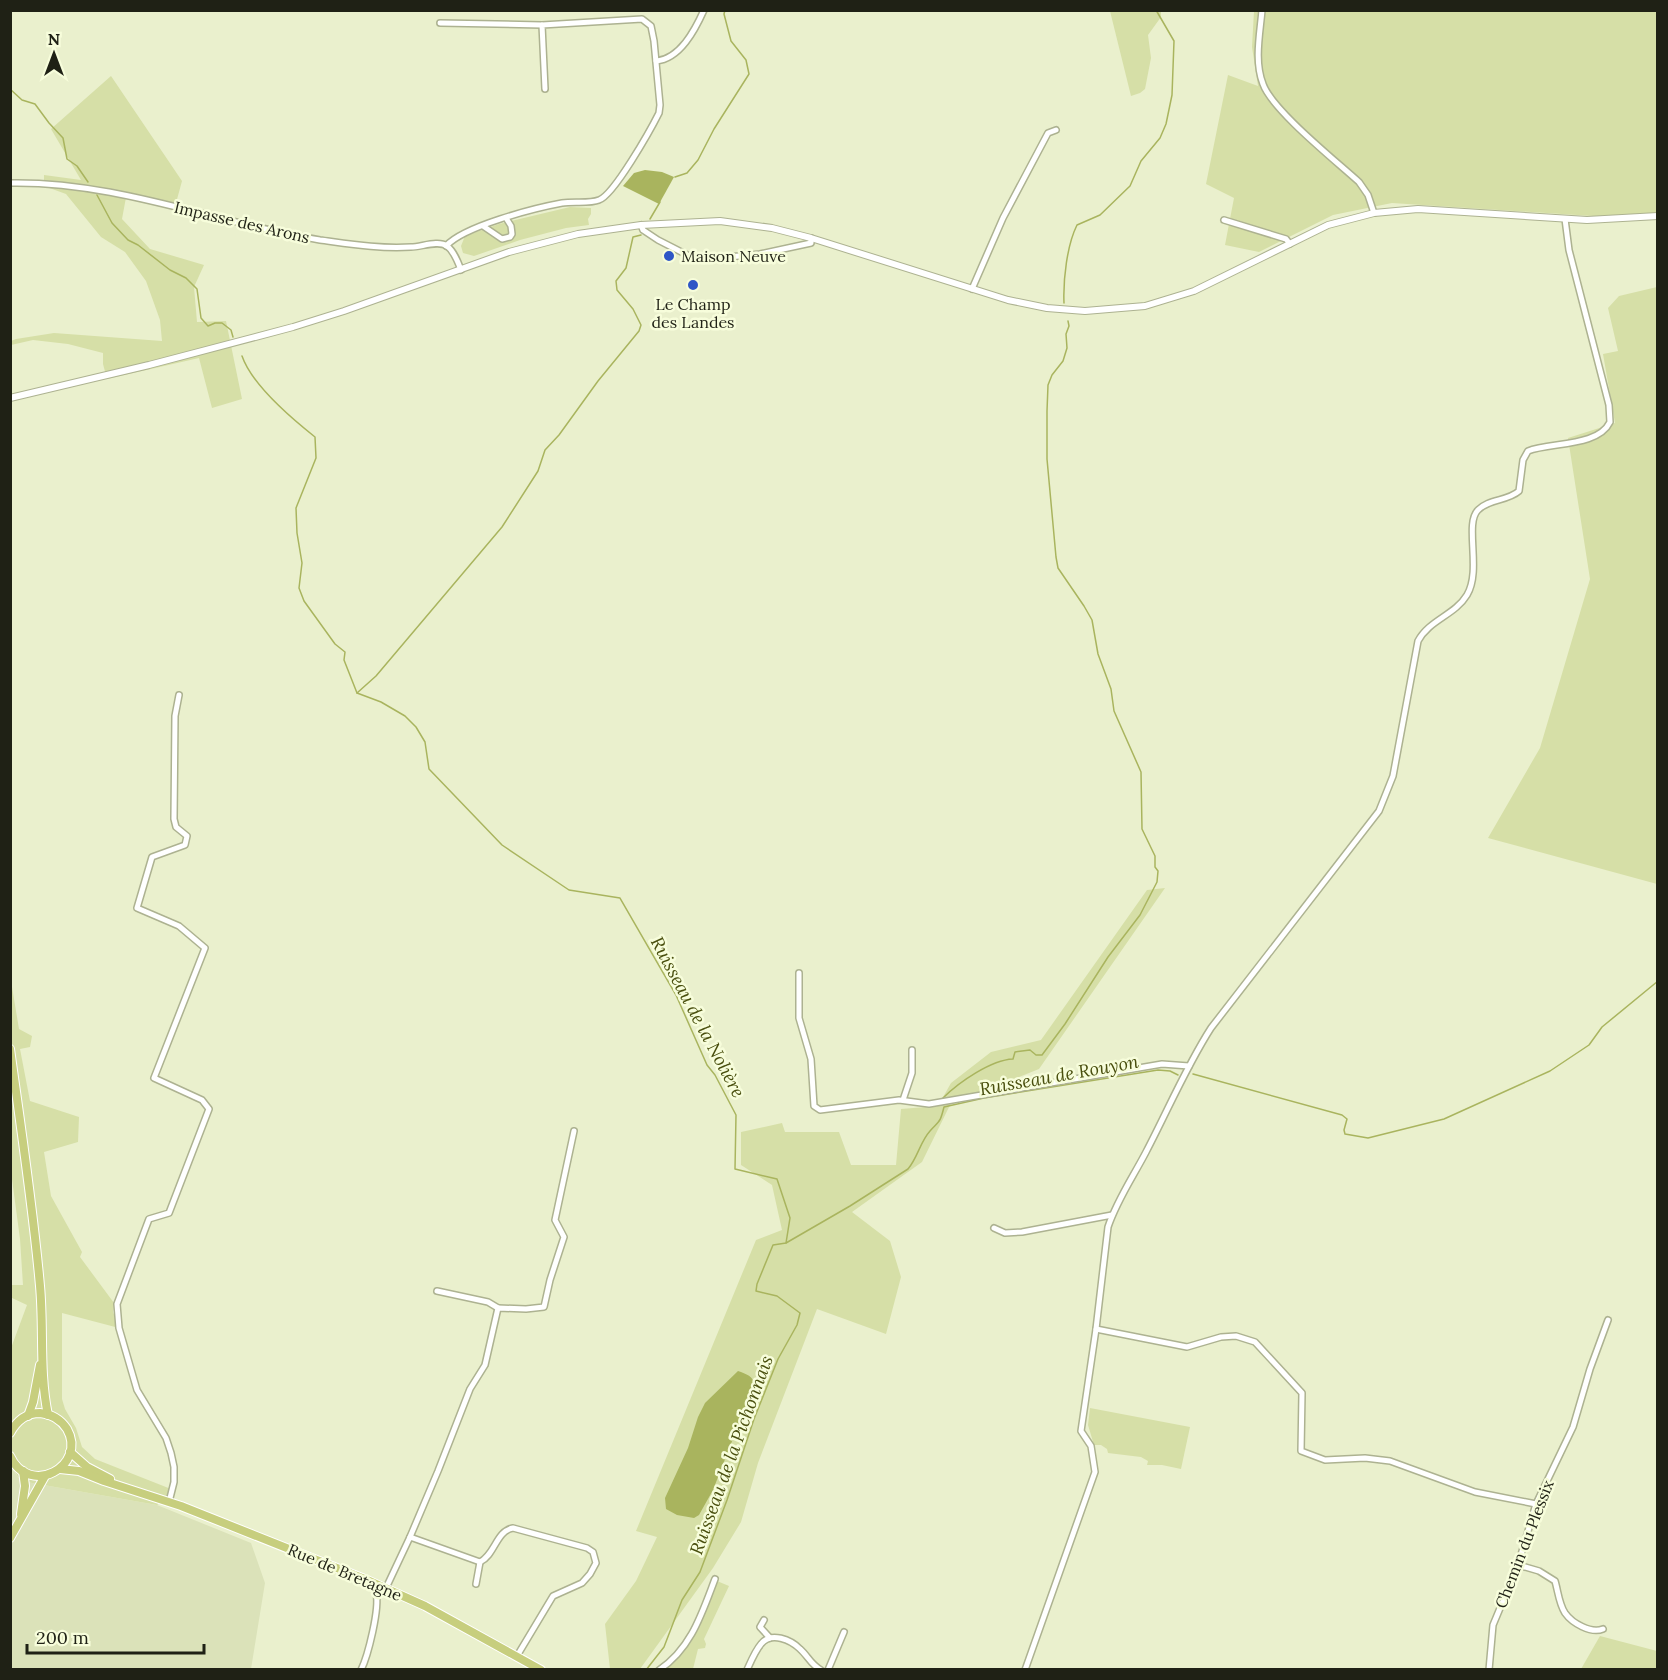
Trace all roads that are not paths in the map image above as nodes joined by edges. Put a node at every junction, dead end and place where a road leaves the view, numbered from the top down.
1 (641, 10) edge
2 (704, 10) edge
3 (1262, 10) edge
4 (642, 19) junction
5 (440, 23) dead end
6 (542, 25) junction
7 (656, 61) junction
8 (545, 89) dead end
9 (1056, 130) dead end
10 (10, 183) edge
11 (1374, 213) junction
12 (1658, 216) edge
13 (506, 218) junction
14 (1564, 219) junction
15 (1224, 220) dead end
16 (641, 225) junction
17 (483, 226) junction
18 (811, 238) junction
19 (1290, 244) junction
20 (446, 246) junction
21 (461, 270) junction
22 (972, 289) junction
23 (10, 399) edge
24 (179, 695) dead end
25 (799, 973) dead end
26 (10, 1049) edge
27 (912, 1050) dead end
28 (1189, 1066) junction
29 (903, 1100) junction
30 (574, 1131) dead end
31 (1112, 1215) junction
32 (994, 1228) dead end
33 (437, 1291) dead end
34 (498, 1308) junction
35 (1608, 1320) dead end
36 (1096, 1329) junction
37 (42, 1352) junction
38 (48, 1414) junction
39 (28, 1416) junction
40 (10, 1433) edge
41 (70, 1452) junction
42 (10, 1455) edge
43 (60, 1468) junction
44 (23, 1471) junction
45 (45, 1476) junction
46 (141, 1492) junction
47 (170, 1502) junction
48 (1536, 1504) junction
49 (20, 1519) junction
50 (410, 1537) junction
51 (10, 1538) edge
52 (480, 1562) junction
53 (1518, 1565) junction
54 (715, 1579) dead end
55 (367, 1580) junction
56 (476, 1584) dead end
57 (386, 1588) junction
58 (764, 1620) dead end
59 (1603, 1629) dead end
60 (844, 1632) dead end
61 (770, 1638) junction
62 (517, 1656) junction
63 (1025, 1669) edge
64 (361, 1670) edge
65 (541, 1670) edge
66 (659, 1670) edge
67 (747, 1670) edge
68 (820, 1670) edge
69 (828, 1670) edge
70 (1489, 1670) edge

1 - 4 street
2 - 7 street
3 - 11 street
4 - 6 street
4 - 7 street
5 - 6 street
6 - 8 street
7 - 13 street
9 - 22 street
10 - 20 street, Impasse des Arons
11 - 14 street
11 - 19 street
12 - 14 street
13 - 17 street
13 - 17 street
14 - 28 street
15 - 19 street
16 - 18 street
16 - 18 street
16 - 21 street
17 - 20 street
18 - 22 street
19 - 22 street
20 - 21 street
21 - 23 street
24 - 47 street
25 - 29 street
26 - 37 main road
27 - 29 street
28 - 29 street
28 - 31 street
30 - 34 street
31 - 32 street
31 - 36 street
33 - 34 street
34 - 50 street
35 - 48 street, Chemin du Plessix
36 - 48 street
36 - 63 street
37 - 38 main road
37 - 39 main road
38 - 39 main road
38 - 41 main road
39 - 40 main road
41 - 43 main road
41 - 46 main road, Rue de Bretagne
42 - 44 main road
43 - 45 main road
43 - 46 main road, Rue de Bretagne
44 - 45 main road
44 - 49 main road
45 - 49 main road
46 - 47 main road, Rue de Bretagne
47 - 55 main road, Rue de Bretagne
48 - 53 street, Chemin du Plessix
49 - 51 main road
50 - 52 street
50 - 57 street
52 - 56 street
52 - 62 street
53 - 59 street
53 - 70 street, Chemin du Plessix
54 - 66 street
55 - 57 main road, Rue de Bretagne
55 - 64 street
57 - 62 main road, Rue de Bretagne
58 - 61 street
60 - 69 street
61 - 67 street
61 - 68 street
62 - 65 main road, Rue de Bretagne

